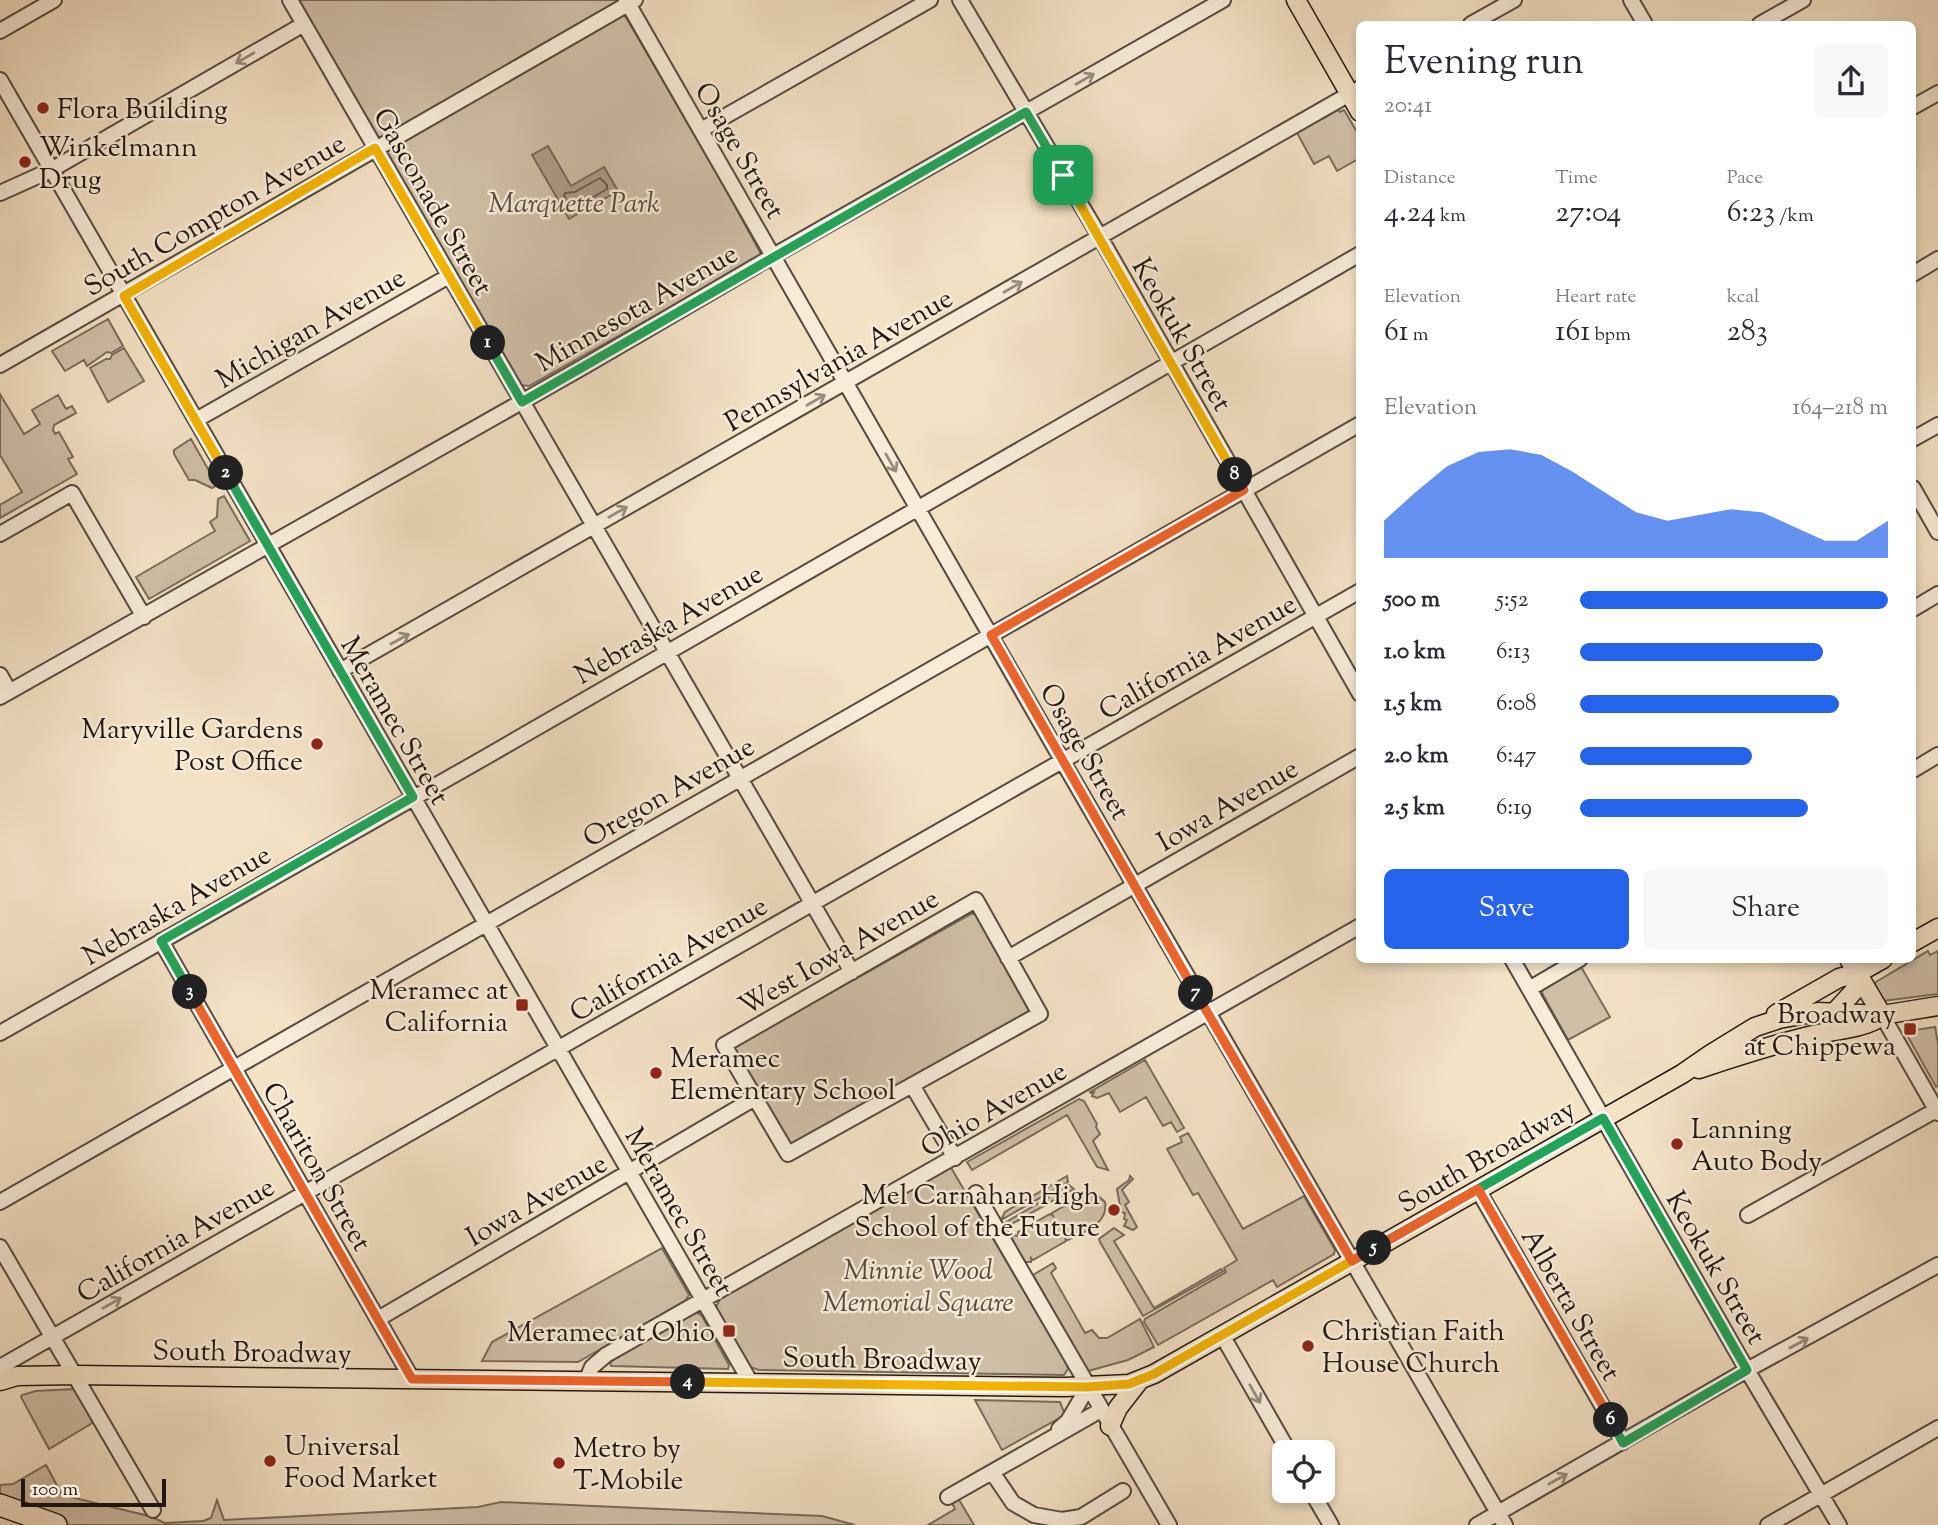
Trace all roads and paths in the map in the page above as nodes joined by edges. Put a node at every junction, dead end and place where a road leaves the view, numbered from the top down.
1 (54, 0) edge
2 (290, 0) edge
3 (930, 0) edge
4 (960, 0) edge
5 (1223, 0) edge
6 (1296, 0) edge
7 (1514, 0) edge
8 (1631, 0) edge
9 (1803, 0) edge
10 (630, 1) edge
11 (1476, 21) edge
12 (1643, 21) edge
13 (1765, 21) edge
14 (304, 24) junction
15 (0, 31) edge
16 (0, 80) edge
17 (1355, 91) edge
18 (1938, 93) edge
19 (1916, 105) edge
20 (1026, 112) junction
21 (701, 130) junction
22 (375, 148) junction
23 (51, 170) junction
24 (0, 193) edge
25 (1100, 237) junction
26 (773, 256) junction
27 (1356, 256) edge
28 (1938, 259) edge
29 (1916, 272) edge
30 (449, 276) junction
31 (124, 296) junction
32 (1171, 363) junction
33 (0, 365) edge
34 (845, 383) junction
35 (522, 402) junction
36 (196, 420) junction
37 (1938, 425) edge
38 (1356, 426) edge
39 (1916, 437) edge
40 (1244, 490) junction
41 (1916, 493) edge
42 (917, 509) junction
43 (594, 526) junction
44 (1938, 532) edge
45 (0, 534) edge
46 (268, 546) junction
47 (1356, 593) edge
48 (1938, 594) edge
49 (1916, 607) edge
50 (1315, 616) junction
51 (144, 617) junction
52 (991, 635) junction
53 (667, 652) junction
54 (340, 671) junction
55 (0, 675) edge
56 (1356, 687) edge
57 (5, 694) edge
58 (1938, 755) edge
59 (1356, 758) edge
60 (1062, 760) junction
61 (1916, 768) edge
62 (740, 779) junction
63 (413, 797) junction
64 (1135, 886) junction
65 (812, 904) junction
66 (486, 924) junction
67 (1356, 928) edge
68 (1938, 928) edge
69 (1916, 940) edge
70 (161, 941) junction
71 (1009, 958) junction
72 (1514, 963) edge
73 (1573, 963) edge
74 (1854, 966) edge
75 (852, 972) junction
76 (1530, 989) junction
77 (1938, 1006) edge
78 (1836, 1012) junction
79 (1208, 1013) junction
80 (1882, 1015) junction
81 (1755, 1027) junction
82 (0, 1033) edge
83 (558, 1049) junction
84 (1738, 1055) junction
85 (234, 1068) junction
86 (1682, 1074) junction
87 (912, 1085) junction
88 (755, 1098) junction
89 (1937, 1112) edge
90 (1603, 1118) junction
91 (955, 1158) junction
92 (629, 1173) junction
93 (1478, 1189) junction
94 (306, 1193) junction
95 (976, 1193) dead end
96 (0, 1202) edge
97 (1748, 1215) dead end
98 (0, 1247) edge
99 (1352, 1261) junction
100 (1938, 1265) edge
101 (702, 1299) junction
102 (378, 1319) junction
103 (1222, 1335) junction
104 (53, 1337) junction
105 (0, 1367) edge
106 (1747, 1370) junction
107 (75, 1375) junction
108 (412, 1379) junction
109 (0, 1381) edge
110 (586, 1381) junction
111 (1139, 1381) junction
112 (751, 1383) junction
113 (1087, 1387) junction
114 (1106, 1418) junction
115 (1938, 1428) edge
116 (1282, 1440) edge
117 (1045, 1442) junction
118 (1623, 1443) junction
119 (992, 1472) junction
120 (1123, 1491) dead end
121 (1822, 1494) junction
122 (948, 1497) dead end
123 (1318, 1503) edge
124 (0, 1505) edge
125 (153, 1510) dead end
126 (1502, 1519) edge
127 (56, 1525) edge
128 (1169, 1525) edge
129 (1331, 1525) edge
130 (1477, 1525) edge
131 (1768, 1525) edge
132 (1839, 1525) edge

1 - 15 street
2 - 14 street, Gasconade Street
3 - 21 street
4 - 20 street, Keokuk Street
20 -> 5 street, Minnesota Avenue
6 - 17 main road
7 - 11 street
8 - 12 street
9 - 13 street
10 - 21 street, Osage Street
10 - 22 street, South Compton Avenue
14 - 22 street, Gasconade Street
14 -> 23 street
16 - 23 street, Meramec Street
17 - 25 street, Pennsylvania Avenue
18 - 19 street
20 - 25 street, Keokuk Street
20 - 26 street, Minnesota Avenue
21 - 26 street, Osage Street
22 - 30 street, Gasconade Street
22 - 31 street, South Compton Avenue
23 - 24 street
23 - 31 street, Meramec Street
25 - 32 street, Keokuk Street
34 -> 25 street, Pennsylvania Avenue
26 - 34 street, Osage Street
26 - 35 street, Minnesota Avenue
27 - 32 street, Nebraska Avenue
28 - 29 street
30 - 35 street, Gasconade Street
30 - 36 street, Michigan Avenue
31 - 33 street, South Compton Avenue
31 - 36 street, Meramec Street
32 - 40 street, Keokuk Street
32 - 42 street, Nebraska Avenue
34 -> 42 street, Osage Street
43 -> 34 street, Pennsylvania Avenue
35 - 43 street, Gasconade Street
35 - 46 street, Minnesota Avenue
36 - 46 street, Meramec Street
37 - 39 street
38 - 40 street, Oregon Avenue
40 - 50 street, Keokuk Street
40 - 52 street, Oregon Avenue
41 - 44 street
42 - 52 street, Osage Street
42 - 53 street, Nebraska Avenue
43 - 53 street, Gasconade Street
54 -> 43 street, Pennsylvania Avenue
45 - 51 street
46 - 51 street, Minnesota Avenue
46 - 54 street, Meramec Street
47 - 50 street, California Avenue
48 - 49 street
50 - 56 street, Keokuk Street
50 - 60 street, California Avenue
51 - 57 street, Minnesota Avenue
52 - 60 street, Osage Street
52 - 62 street, Oregon Avenue
53 - 62 street, Gasconade Street
53 - 63 street, Nebraska Avenue
54 - 63 street, Meramec Street
55 - 57 street
58 - 61 street
59 - 64 street, Iowa Avenue
60 - 64 street, Osage Street
60 - 65 street, California Avenue
62 - 65 street, Gasconade Street
62 - 66 street, Oregon Avenue
63 - 66 street, Meramec Street
63 - 70 street, Nebraska Avenue
64 - 71 street, Iowa Avenue
64 - 79 street, Osage Street
65 - 75 street, Gasconade Street
65 - 83 street, California Avenue
66 - 83 street, Meramec Street
66 - 85 street, Oregon Avenue
67 - 79 street, Ohio Avenue
68 - 69 main road
70 - 82 street, Nebraska Avenue
70 - 85 street, Chariton Street
71 - 75 street, West Iowa Avenue
71 - 87 street
72 - 76 street, Keokuk Street
73 - 76 street
74 - 78 main road
74 - 80 main road
74 - 81 main road
75 - 88 street, West Iowa Avenue
76 - 90 street, Keokuk Street
77 - 80 main road, South Broadway
78 - 80 main road, South Broadway
78 - 81 main road, South Broadway
78 - 84 main road
79 - 91 street, Ohio Avenue
79 - 99 street, Osage Street
80 - 84 main road, South Broadway
80 - 89 street
81 - 86 main road, South Broadway
83 - 92 street, Meramec Street
83 - 94 street, California Avenue
84 - 86 main road, South Broadway
85 - 94 street, Chariton Street
85 - 96 street, Oregon Avenue
86 - 90 main road, South Broadway
87 - 88 street
87 - 91 street
88 - 92 street, Iowa Avenue
89 - 97 street
90 - 93 main road, South Broadway
90 - 106 street, Keokuk Street
91 - 101 street, Ohio Avenue
92 - 101 street, Meramec Street
92 - 102 street, Iowa Avenue
93 - 99 main road, South Broadway
93 - 118 street, Alberta Street
94 - 102 street, Chariton Street
104 -> 94 street, California Avenue
95 - 113 street
98 - 104 street
99 - 103 main road, South Broadway
99 - 126 street, Osage Street
106 -> 100 street
101 - 110 street, Ohio Avenue
101 - 112 street, Meramec Street
102 - 108 street, Chariton Street
103 - 111 main road, South Broadway
103 -> 116 street
104 - 105 street, California Avenue
104 - 107 street
106 - 118 street
106 - 121 street, Keokuk Street
107 - 108 main road, South Broadway
107 - 109 main road, South Broadway
107 - 125 street
108 - 110 main road, South Broadway
110 - 112 main road, South Broadway
111 - 113 main road, South Broadway
111 - 114 main road
112 - 113 main road, South Broadway
113 - 114 street
113 - 117 street
114 - 117 street
114 - 128 street
115 - 121 street
117 - 119 street
126 -> 118 street
119 - 120 street
119 - 122 street
121 - 131 street
121 - 132 street, Keokuk Street
123 - 129 street
124 - 127 highway
126 - 130 street

